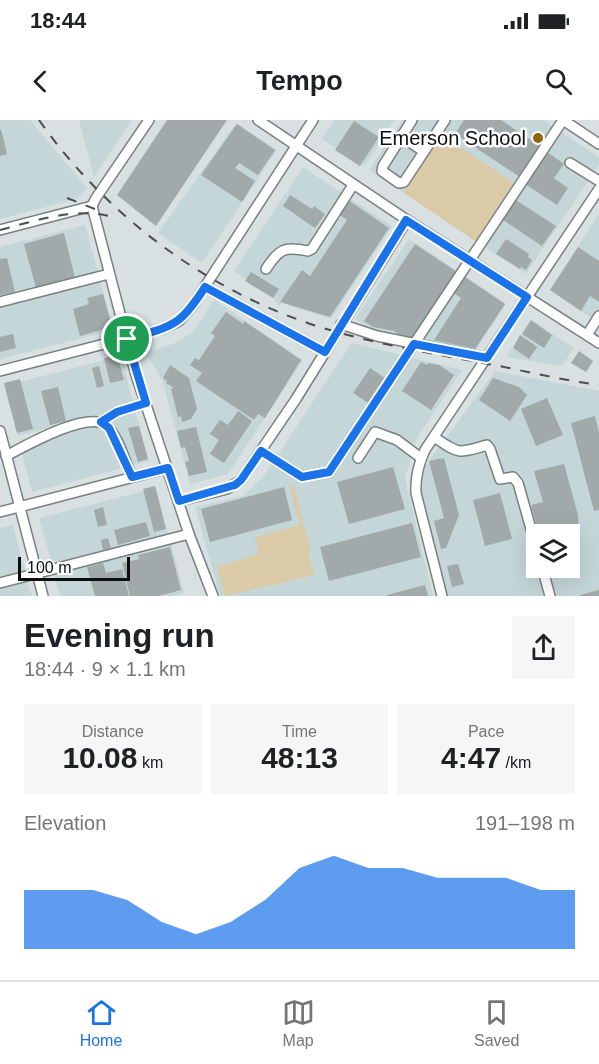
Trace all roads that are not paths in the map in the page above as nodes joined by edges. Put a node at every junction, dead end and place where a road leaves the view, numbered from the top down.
1 (149, 120) edge
2 (258, 120) edge
3 (313, 120) edge
4 (412, 120) edge
5 (445, 120) edge
6 (563, 120) edge
7 (401, 136) junction
8 (599, 144) edge
9 (295, 146) junction
10 (423, 151) junction
11 (570, 163) dead end
12 (599, 181) edge
13 (354, 185) junction
14 (599, 189) edge
15 (92, 206) junction
16 (406, 220) junction
17 (0, 230) edge
18 (470, 259) junction
19 (266, 269) dead end
20 (110, 274) junction
21 (205, 287) junction
22 (527, 297) junction
23 (0, 302) edge
24 (599, 316) edge
25 (341, 324) junction
26 (587, 335) junction
27 (127, 339) junction
28 (599, 343) edge
29 (414, 344) junction
30 (325, 352) junction
31 (487, 358) junction
32 (0, 371) edge
33 (146, 403) junction
34 (101, 422) junction
35 (434, 437) junction
36 (1, 438) edge
37 (261, 451) junction
38 (6, 456) junction
39 (358, 458) dead end
40 (421, 458) junction
41 (168, 468) junction
42 (132, 477) junction
43 (179, 501) junction
44 (20, 507) junction
45 (0, 512) edge
46 (530, 524) edge
47 (189, 534) junction
48 (37, 574) junction
49 (545, 578) edge
50 (0, 583) edge
51 (43, 596) edge
52 (213, 596) edge
53 (442, 596) edge
54 (550, 596) edge

1 - 15 street
2 - 9 street
3 - 9 street
4 - 7 street
5 - 10 street
6 - 8 street
6 - 18 street
7 - 10 street
7 - 10 street
9 - 13 street
9 - 21 street
11 - 12 street
13 - 16 street
13 - 19 street
14 - 22 street
15 - 17 street
15 - 20 street
16 - 18 street
16 - 25 street
18 - 22 street
18 - 29 street
20 - 23 street
20 - 27 street
21 - 27 street
21 - 30 street
22 - 26 street
22 - 31 street
24 - 26 street
25 - 29 street
25 - 30 street
26 - 28 street
27 - 32 street
27 - 33 street
29 - 31 street
29 - 37 street
30 - 37 street
31 - 35 street
33 - 34 street
33 - 41 street
34 - 38 street
34 - 42 street
35 - 40 street
35 - 46 street
36 - 38 street
37 - 43 street
38 - 44 street
39 - 40 street
40 - 53 street
41 - 42 street
41 - 43 street
42 - 44 street
43 - 47 street
44 - 45 street
44 - 48 street
47 - 48 street
47 - 52 street
48 - 50 street
48 - 51 street
49 - 54 street

